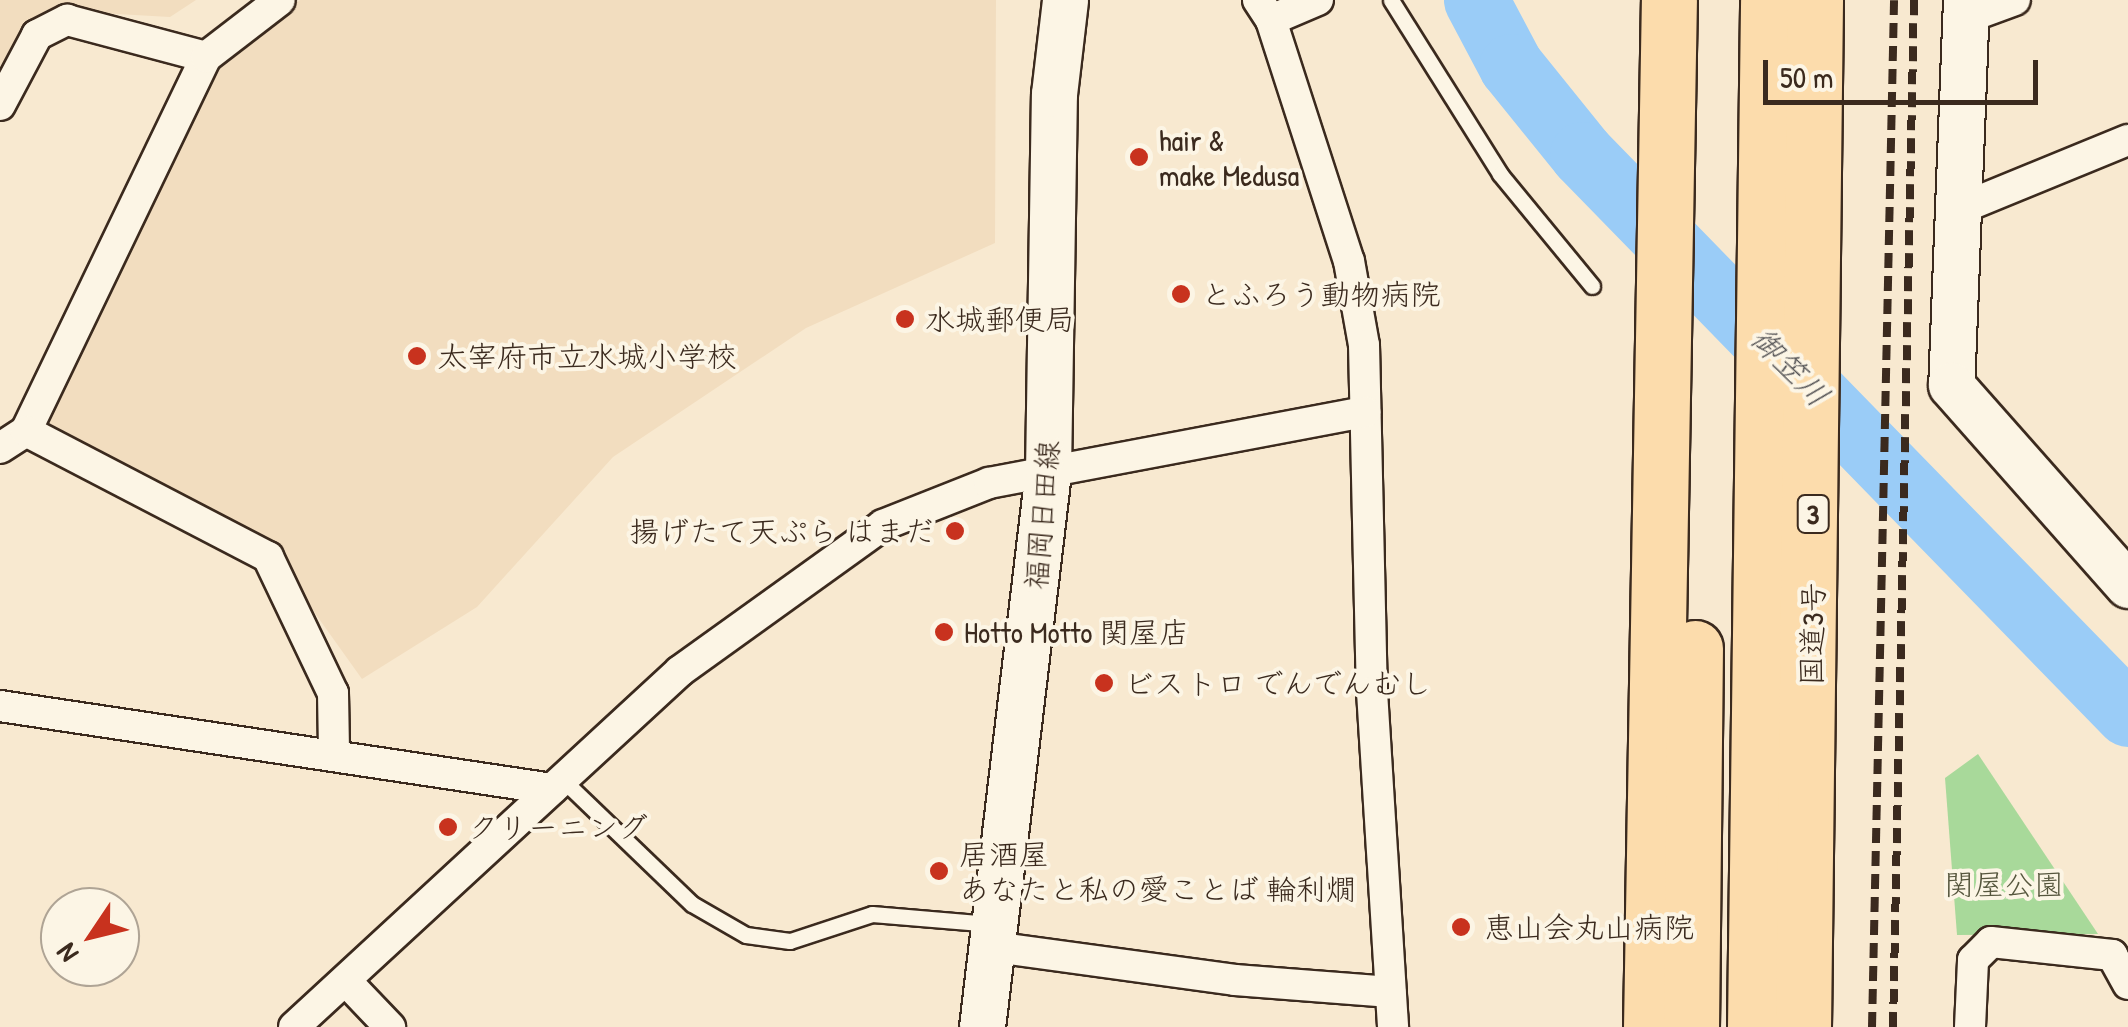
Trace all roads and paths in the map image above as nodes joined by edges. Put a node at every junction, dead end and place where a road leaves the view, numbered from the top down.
1 (280, 0) edge
2 (1066, 0) edge
3 (1318, 0) edge
4 (1392, 0) edge
5 (1669, 0) edge
6 (1706, 0) edge
7 (1768, 0) edge
8 (1814, 0) edge
9 (2016, 0) edge
10 (1966, 9) edge
11 (1264, 10) edge
12 (206, 57) junction
13 (0, 106) edge
14 (2128, 140) edge
15 (1962, 208) junction
16 (1592, 286) dead end
17 (1366, 412) junction
18 (26, 431) junction
19 (0, 448) edge
20 (1680, 460) junction
21 (1048, 472) junction
22 (2128, 585) edge
23 (0, 706) edge
24 (334, 752) junction
25 (557, 783) junction
26 (997, 936) junction
27 (346, 981) junction
28 (2128, 984) edge
29 (1391, 992) junction
30 (294, 1027) edge
31 (390, 1027) edge
32 (982, 1027) edge
33 (1393, 1027) edge
34 (1651, 1027) edge
35 (1691, 1027) edge
36 (1754, 1027) edge
37 (1803, 1027) edge
38 (1970, 1027) edge

1 - 12 street
2 - 21 main road, 福岡日田線
3 - 11 street
4 - 16 lane
5 - 20 highway
6 - 20 highway
7 - 36 highway, 国道3号 / 3
8 - 37 highway, 国道3号 / 3
9 - 10 street
10 - 15 main road
11 - 17 street
12 - 13 street
12 - 18 street
14 - 15 street
15 - 22 main road
17 - 21 street
17 - 29 street
18 - 19 street
18 - 24 street
20 - 34 highway
20 - 35 highway
21 - 25 street
21 - 26 main road, 福岡日田線
23 - 24 street
24 - 25 street
25 - 26 lane
25 - 27 street
26 - 29 street
26 - 32 main road, 福岡日田線
27 - 30 street
27 - 31 street
28 - 38 street
29 - 33 street

